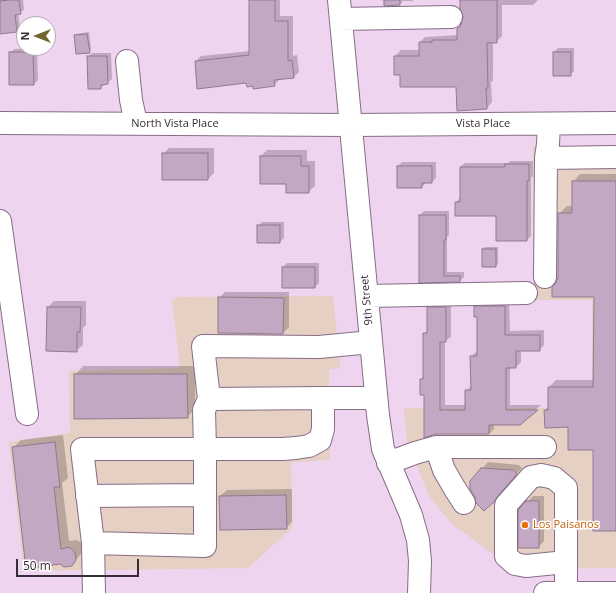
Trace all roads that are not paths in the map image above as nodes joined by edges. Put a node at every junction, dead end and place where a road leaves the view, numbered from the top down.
1 (340, 9) edge
2 (450, 17) dead end
3 (128, 61) dead end
4 (0, 123) edge
5 (136, 123) junction
6 (616, 123) edge
7 (549, 124) junction
8 (351, 125) junction
9 (616, 157) edge
10 (546, 158) junction
11 (0, 221) edge
12 (545, 277) dead end
13 (526, 293) dead end
14 (367, 296) junction
15 (371, 342) junction
16 (323, 398) junction
17 (376, 398) junction
18 (209, 399) junction
19 (27, 414) dead end
20 (436, 446) junction
21 (544, 447) dead end
22 (205, 449) junction
23 (388, 463) junction
24 (205, 495) junction
25 (87, 496) junction
26 (464, 503) dead end
27 (93, 543) junction
28 (566, 562) junction
29 (94, 593) edge
30 (420, 593) edge
31 (545, 593) edge
32 (566, 593) edge
33 (616, 593) edge

1 - 2 street
1 - 8 street, 9th Street
3 - 5 street
4 - 5 street, North Vista Place
5 - 8 street, North Vista Place
6 - 7 street, Vista Place
7 - 8 street, Vista Place
7 - 10 street
8 - 14 street, 9th Street
9 - 10 street
10 - 12 street
11 - 19 street
13 - 14 street
14 - 15 street, 9th Street
15 - 17 street, 9th Street
15 - 18 street
16 - 17 street
16 - 18 street
16 - 22 street
17 - 23 street, 9th Street
18 - 22 street
20 - 21 street
20 - 23 street
20 - 26 street
22 - 24 street
22 - 25 street
23 - 30 street, 9th Street
24 - 25 street
24 - 27 street
25 - 27 street
27 - 29 street
28 - 28 street
28 - 32 street
31 - 32 street
32 - 33 street

